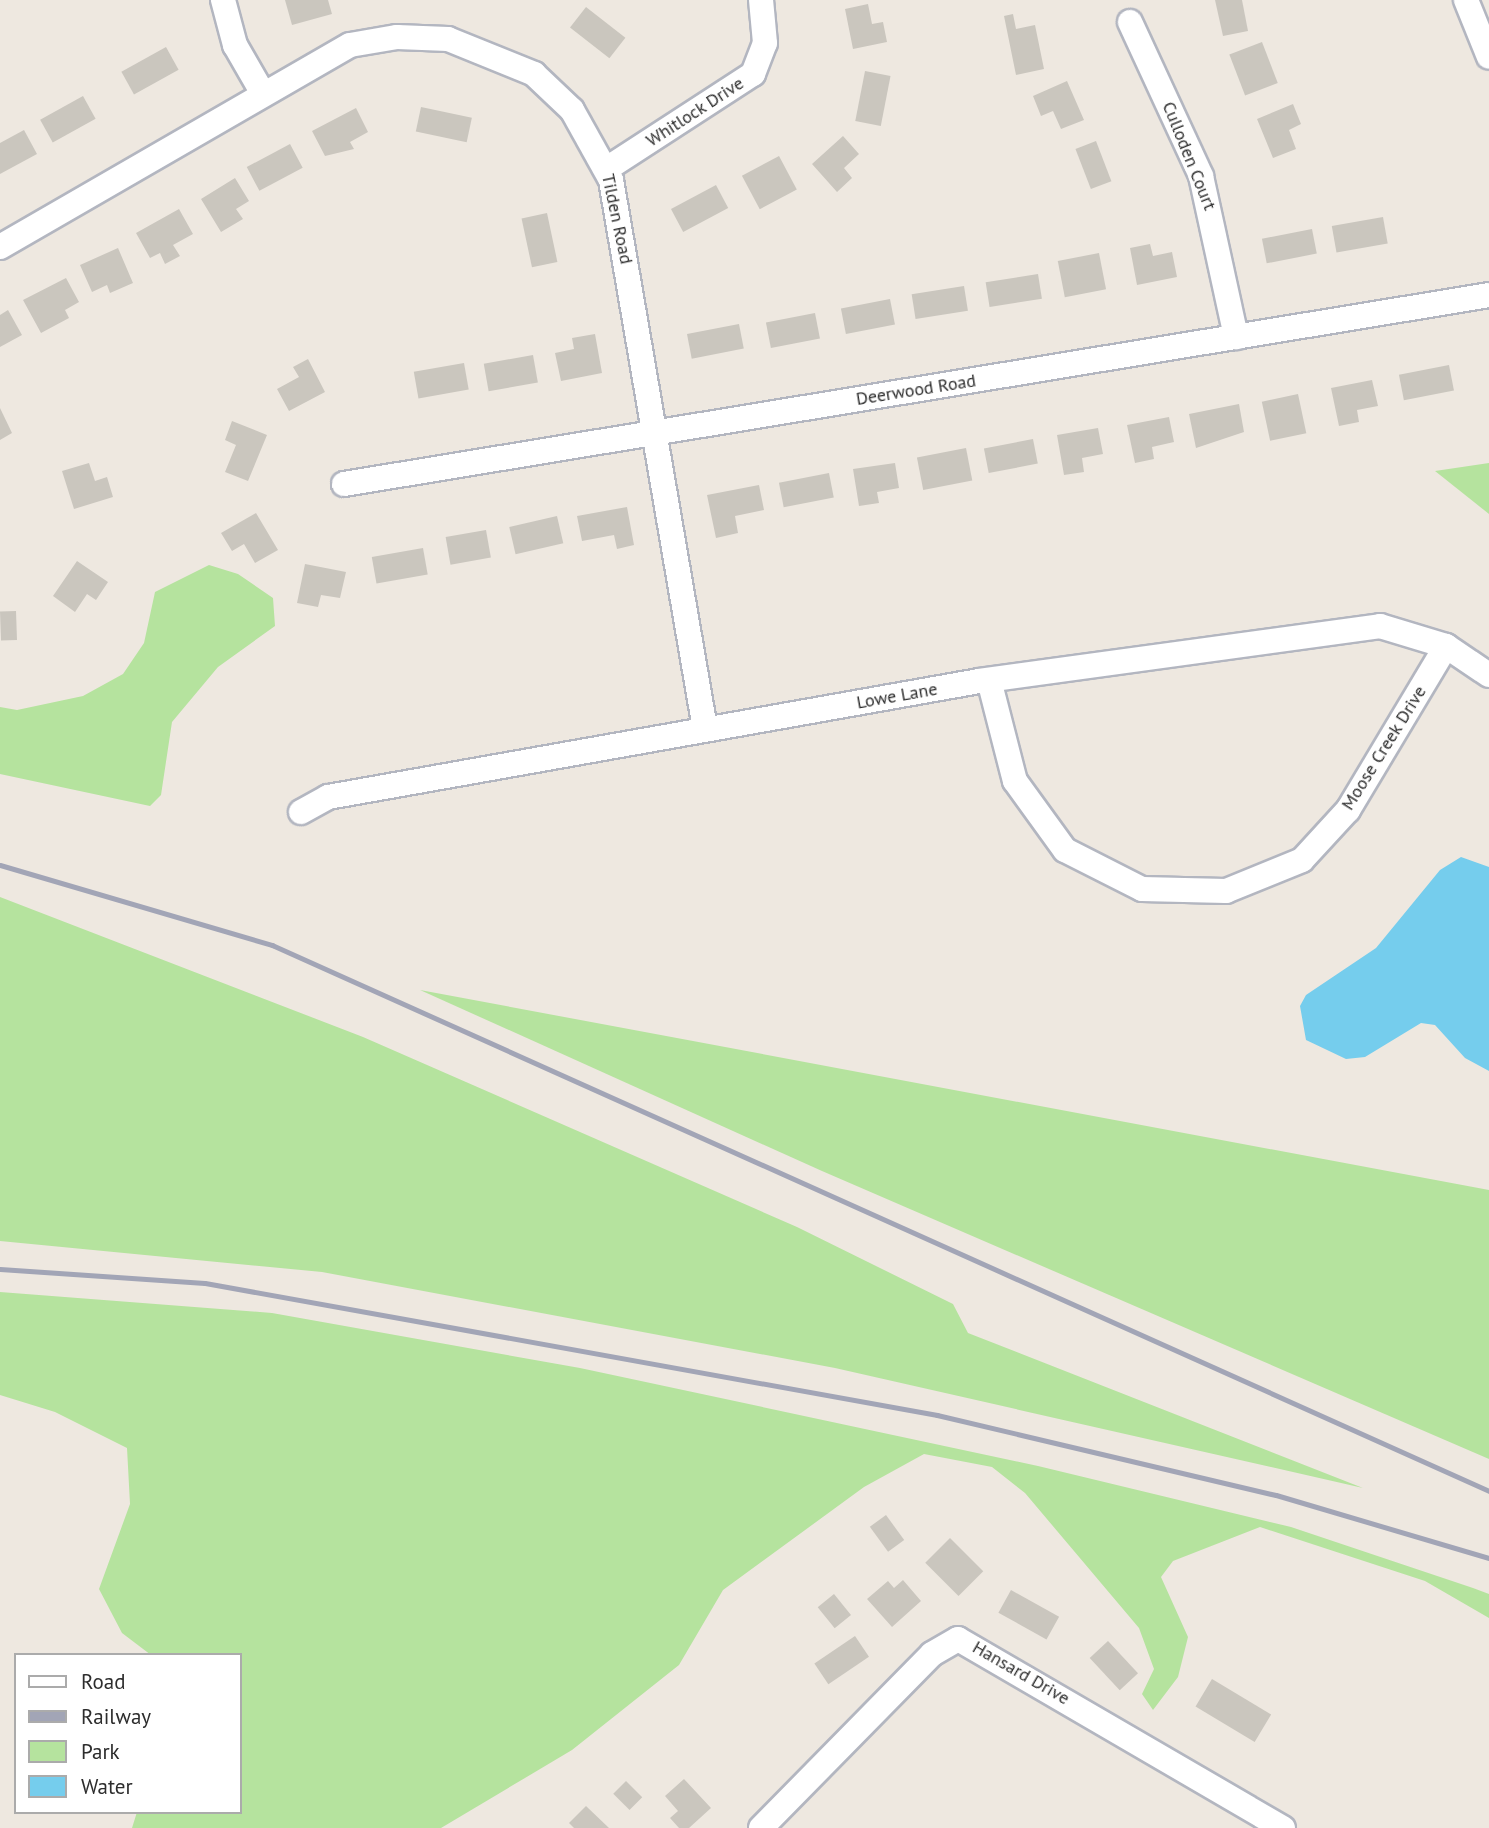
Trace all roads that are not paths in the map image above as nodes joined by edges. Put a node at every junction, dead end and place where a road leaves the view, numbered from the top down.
1 (223, 0) edge
2 (761, 0) edge
3 (1466, 0) edge
4 (1130, 22) dead end
5 (1489, 57) edge
6 (262, 93) junction
7 (608, 168) junction
8 (0, 247) edge
9 (1489, 295) edge
10 (1236, 337) junction
11 (656, 434) junction
12 (344, 484) dead end
13 (1446, 646) junction
14 (1489, 675) edge
15 (989, 680) junction
16 (705, 729) junction
17 (301, 812) dead end
18 (761, 1828) edge
19 (1283, 1828) edge

1 - 6 street
2 - 7 street, Whitlock Drive
3 - 5 street
4 - 10 street, Culloden Court
6 - 7 street, Tilden Road
6 - 8 street, Tilden Road
7 - 11 street, Tilden Road
9 - 10 street, Deerwood Road
10 - 11 street, Deerwood Road
11 - 12 street, Deerwood Road
11 - 16 street, Tilden Road
13 - 14 street, Lowe Lane
13 - 15 street, Lowe Lane
13 - 15 street, Moose Creek Drive
15 - 16 street, Lowe Lane
16 - 17 street, Lowe Lane
18 - 19 street, Hansard Drive

